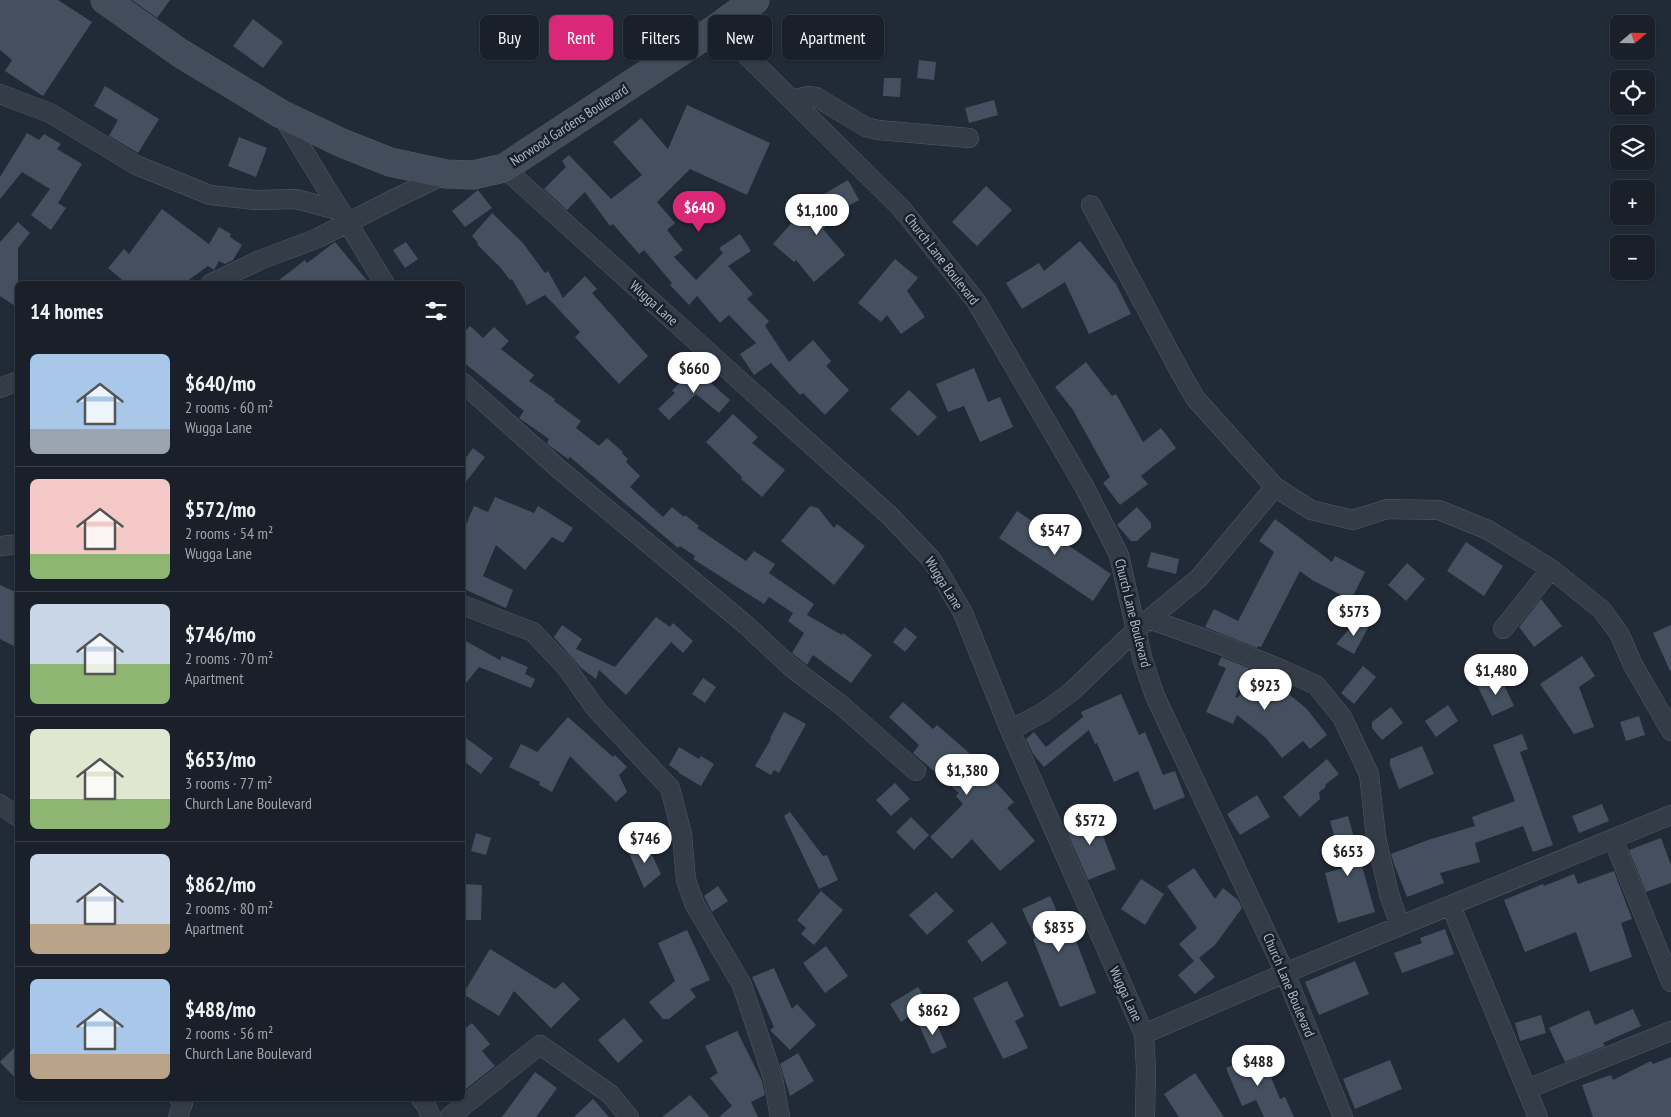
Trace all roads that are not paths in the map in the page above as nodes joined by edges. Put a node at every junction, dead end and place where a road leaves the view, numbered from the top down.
1 (105, 0) edge
2 (755, 0) edge
3 (734, 15) edge
4 (708, 34) edge
5 (751, 60) edge
6 (0, 94) edge
7 (792, 100) junction
8 (281, 114) junction
9 (969, 138) dead end
10 (504, 168) junction
11 (446, 174) junction
12 (1090, 205) dead end
13 (344, 217) junction
14 (216, 281) edge
15 (383, 281) edge
16 (15, 382) edge
17 (465, 385) edge
18 (0, 388) edge
19 (1275, 487) junction
20 (15, 544) edge
21 (0, 546) edge
22 (1551, 569) junction
23 (465, 606) edge
24 (1143, 625) junction
25 (1503, 629) dead end
26 (1010, 730) junction
27 (1671, 731) edge
28 (916, 771) dead end
29 (0, 804) edge
30 (15, 815) edge
31 (1671, 816) edge
32 (1613, 839) junction
33 (1451, 906) junction
34 (1400, 926) junction
35 (1285, 973) junction
36 (1671, 982) edge
37 (1671, 1032) edge
38 (1144, 1034) junction
39 (1527, 1090) junction
40 (182, 1101) edge
41 (423, 1101) edge
42 (178, 1117) edge
43 (431, 1117) edge
44 (449, 1117) edge
45 (629, 1117) edge
46 (780, 1117) edge
47 (1146, 1117) edge
48 (1343, 1117) edge
49 (1538, 1117) edge

1 - 8 street, Norwood Gardens Boulevard
2 - 3 street, Norwood Gardens Boulevard
4 - 10 street, Norwood Gardens Boulevard
5 - 7 street, Church Lane Boulevard
6 - 13 street
7 - 9 street
7 - 24 street, Church Lane Boulevard
8 - 11 street, Norwood Gardens Boulevard
8 - 13 street
10 - 11 street, Norwood Gardens Boulevard
10 - 26 street, Wugga Lane
11 - 13 street
12 - 19 street
13 - 14 street
13 - 15 street
16 - 18 street
17 - 28 street
19 - 22 street
19 - 24 street
20 - 21 street
22 - 25 street
22 - 27 street
23 - 46 street
24 - 26 street
24 - 34 street
24 - 35 street, Church Lane Boulevard
26 - 38 street, Wugga Lane
29 - 30 street
31 - 32 street
32 - 33 street
32 - 36 street
33 - 34 street
33 - 39 street
34 - 35 street
35 - 38 street
35 - 48 street, Church Lane Boulevard
37 - 39 street
38 - 47 street, Wugga Lane
39 - 49 street
40 - 42 street
41 - 43 street
44 - 45 street

